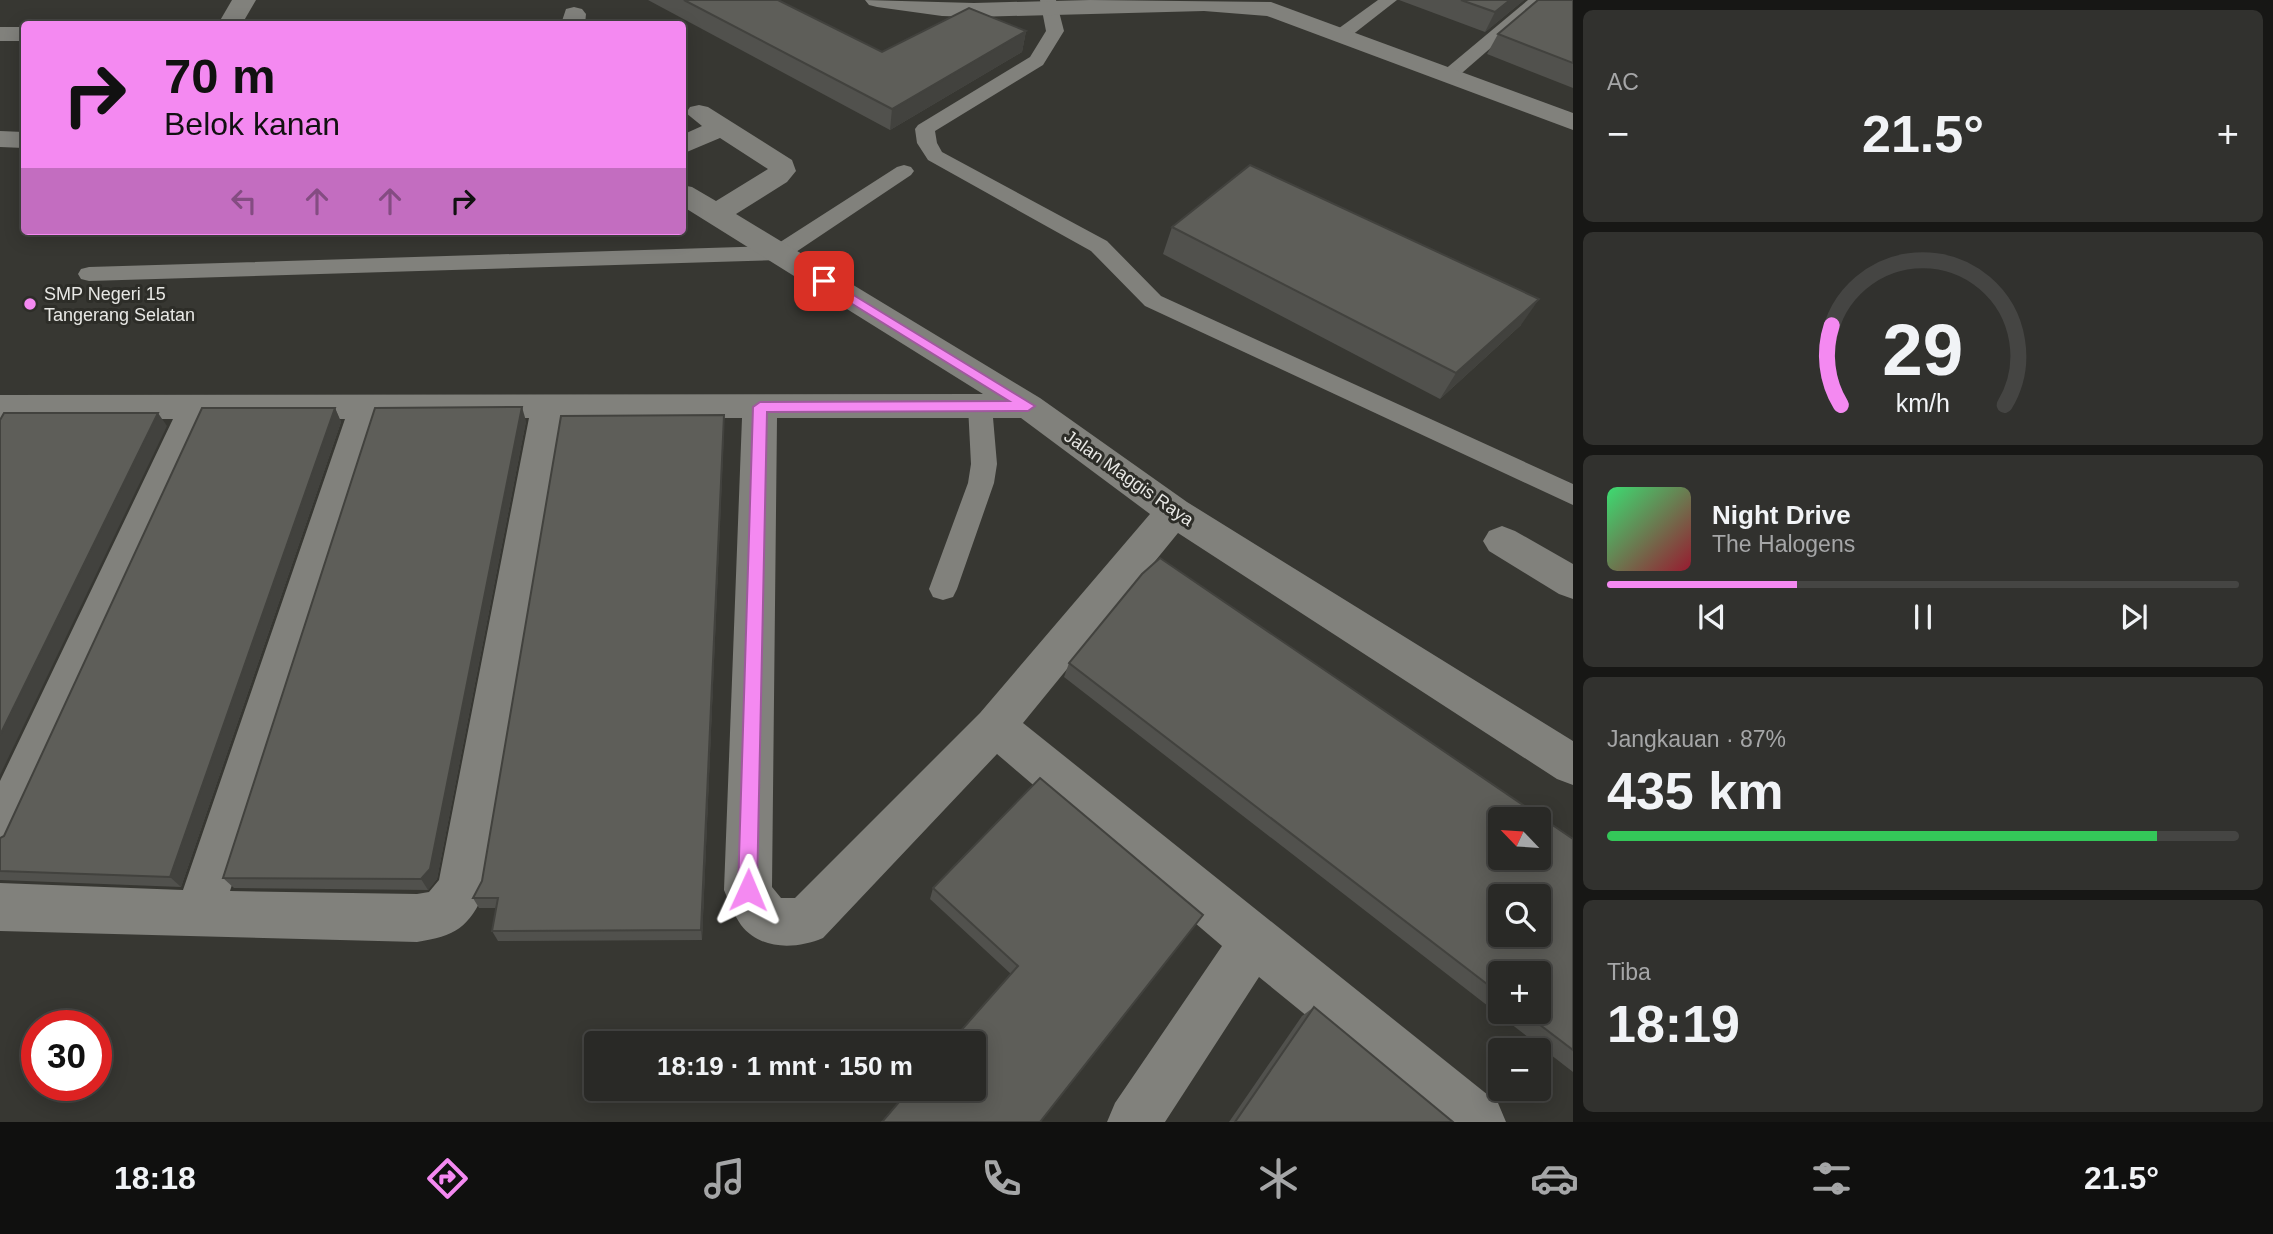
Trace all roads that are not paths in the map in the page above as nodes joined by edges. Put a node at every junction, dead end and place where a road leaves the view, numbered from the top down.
1 (244, 0) edge
2 (877, 0) edge
3 (1389, 0) edge
4 (1538, 0) edge
5 (1050, 4) edge
6 (1276, 4) edge
7 (232, 21) edge
8 (0, 34) edge
9 (21, 34) edge
10 (1341, 35) junction
11 (1449, 75) junction
12 (1573, 122) edge
13 (0, 139) edge
14 (21, 140) edge
15 (686, 142) edge
16 (904, 172) dead end
17 (686, 195) edge
18 (717, 213) junction
19 (779, 253) junction
20 (89, 274) dead end
21 (980, 406) junction
22 (1028, 406) junction
23 (0, 407) edge
24 (196, 407) junction
25 (366, 407) junction
26 (548, 407) junction
27 (760, 407) junction
28 (1573, 495) edge
29 (1174, 512) junction
30 (1502, 541) dead end
31 (1573, 583) edge
32 (943, 589) dead end
33 (995, 726) junction
34 (1573, 765) edge
35 (0, 830) edge
36 (0, 907) edge
37 (199, 914) junction
38 (1254, 941) junction
39 (1133, 1122) edge
40 (1479, 1122) edge

1 - 7 street
2 - 5 street
3 - 10 lane
4 - 11 lane
5 - 6 street
5 - 28 lane
6 - 10 street
8 - 9 street
10 - 11 street
11 - 12 street
13 - 14 street
15 - 18 street
16 - 19 lane
17 - 18 street, Jalan Maggis Raya
18 - 19 street, Jalan Maggis Raya
19 - 20 lane
19 - 22 street, Jalan Maggis Raya
21 - 22 street
21 - 27 street
21 - 32 lane
22 - 29 street, Jalan Maggis Raya
23 - 24 street
24 - 25 street
24 - 35 street
25 - 26 street
25 - 37 street
26 - 27 street
26 - 37 street
27 - 33 street
29 - 33 street
29 - 34 street, Jalan Maggis Raya
30 - 31 street
33 - 38 street
36 - 37 street
38 - 39 street
38 - 40 street

